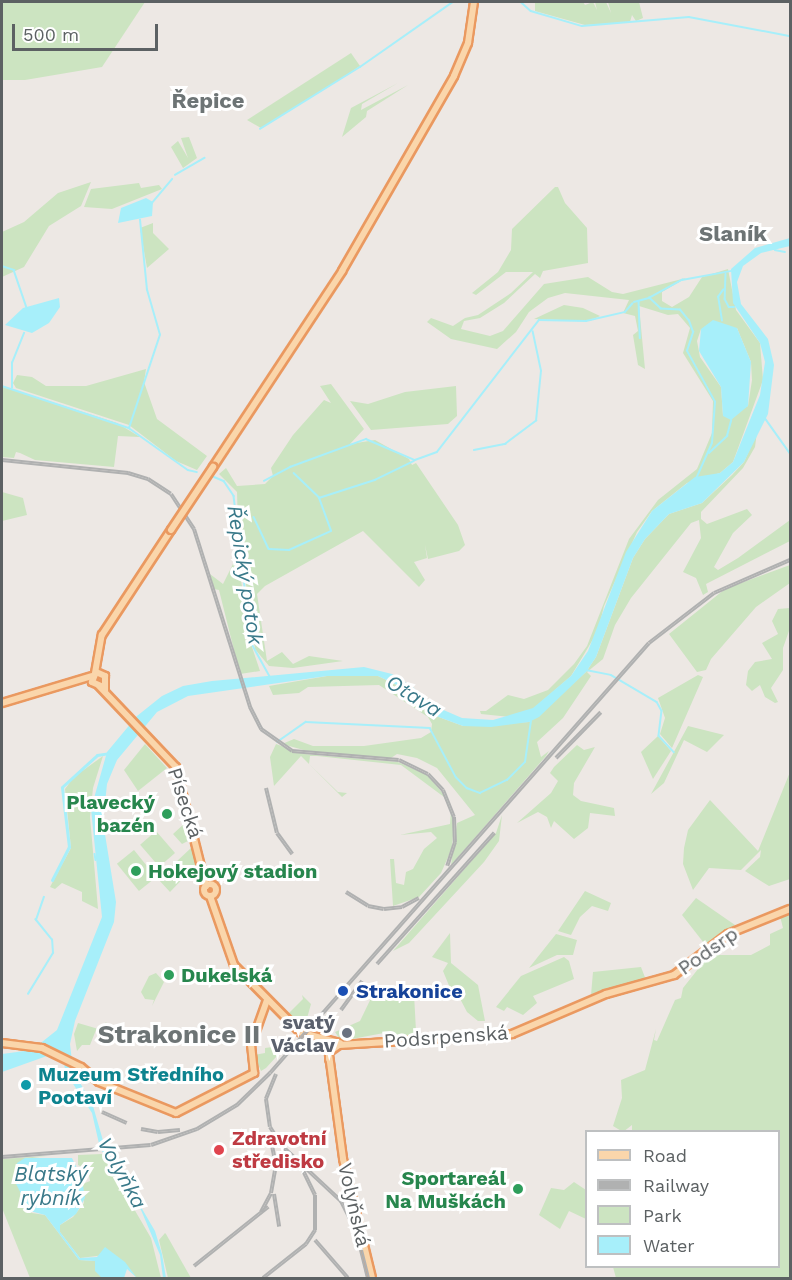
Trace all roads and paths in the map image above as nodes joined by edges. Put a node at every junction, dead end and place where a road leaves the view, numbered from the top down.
1 (474, 2) edge
2 (95, 675) junction
3 (101, 685) junction
4 (2, 703) edge
5 (209, 885) junction
6 (212, 896) junction
7 (790, 909) edge
8 (231, 958) junction
9 (244, 965) dead end
10 (267, 1000) junction
11 (591, 1000) joint
12 (302, 1032) dead end
13 (309, 1036) dead end
14 (2, 1044) edge
15 (330, 1045) junction
16 (372, 1278) edge

1 - 2 main road, bridge
2 - 3 main road
2 - 3 main road
2 - 4 main road
3 - 5 main road, Písecká
5 - 6 main road
5 - 6 main road, Písecká
6 - 8 main road
7 - 11 main road, Podsrp
8 - 9 main road
8 - 10 main road
10 - 12 main road
10 - 14 main road
11 - 15 main road, Podsrpenská
13 - 15 main road, Podsrpenská
15 - 16 main road, Volyňská

